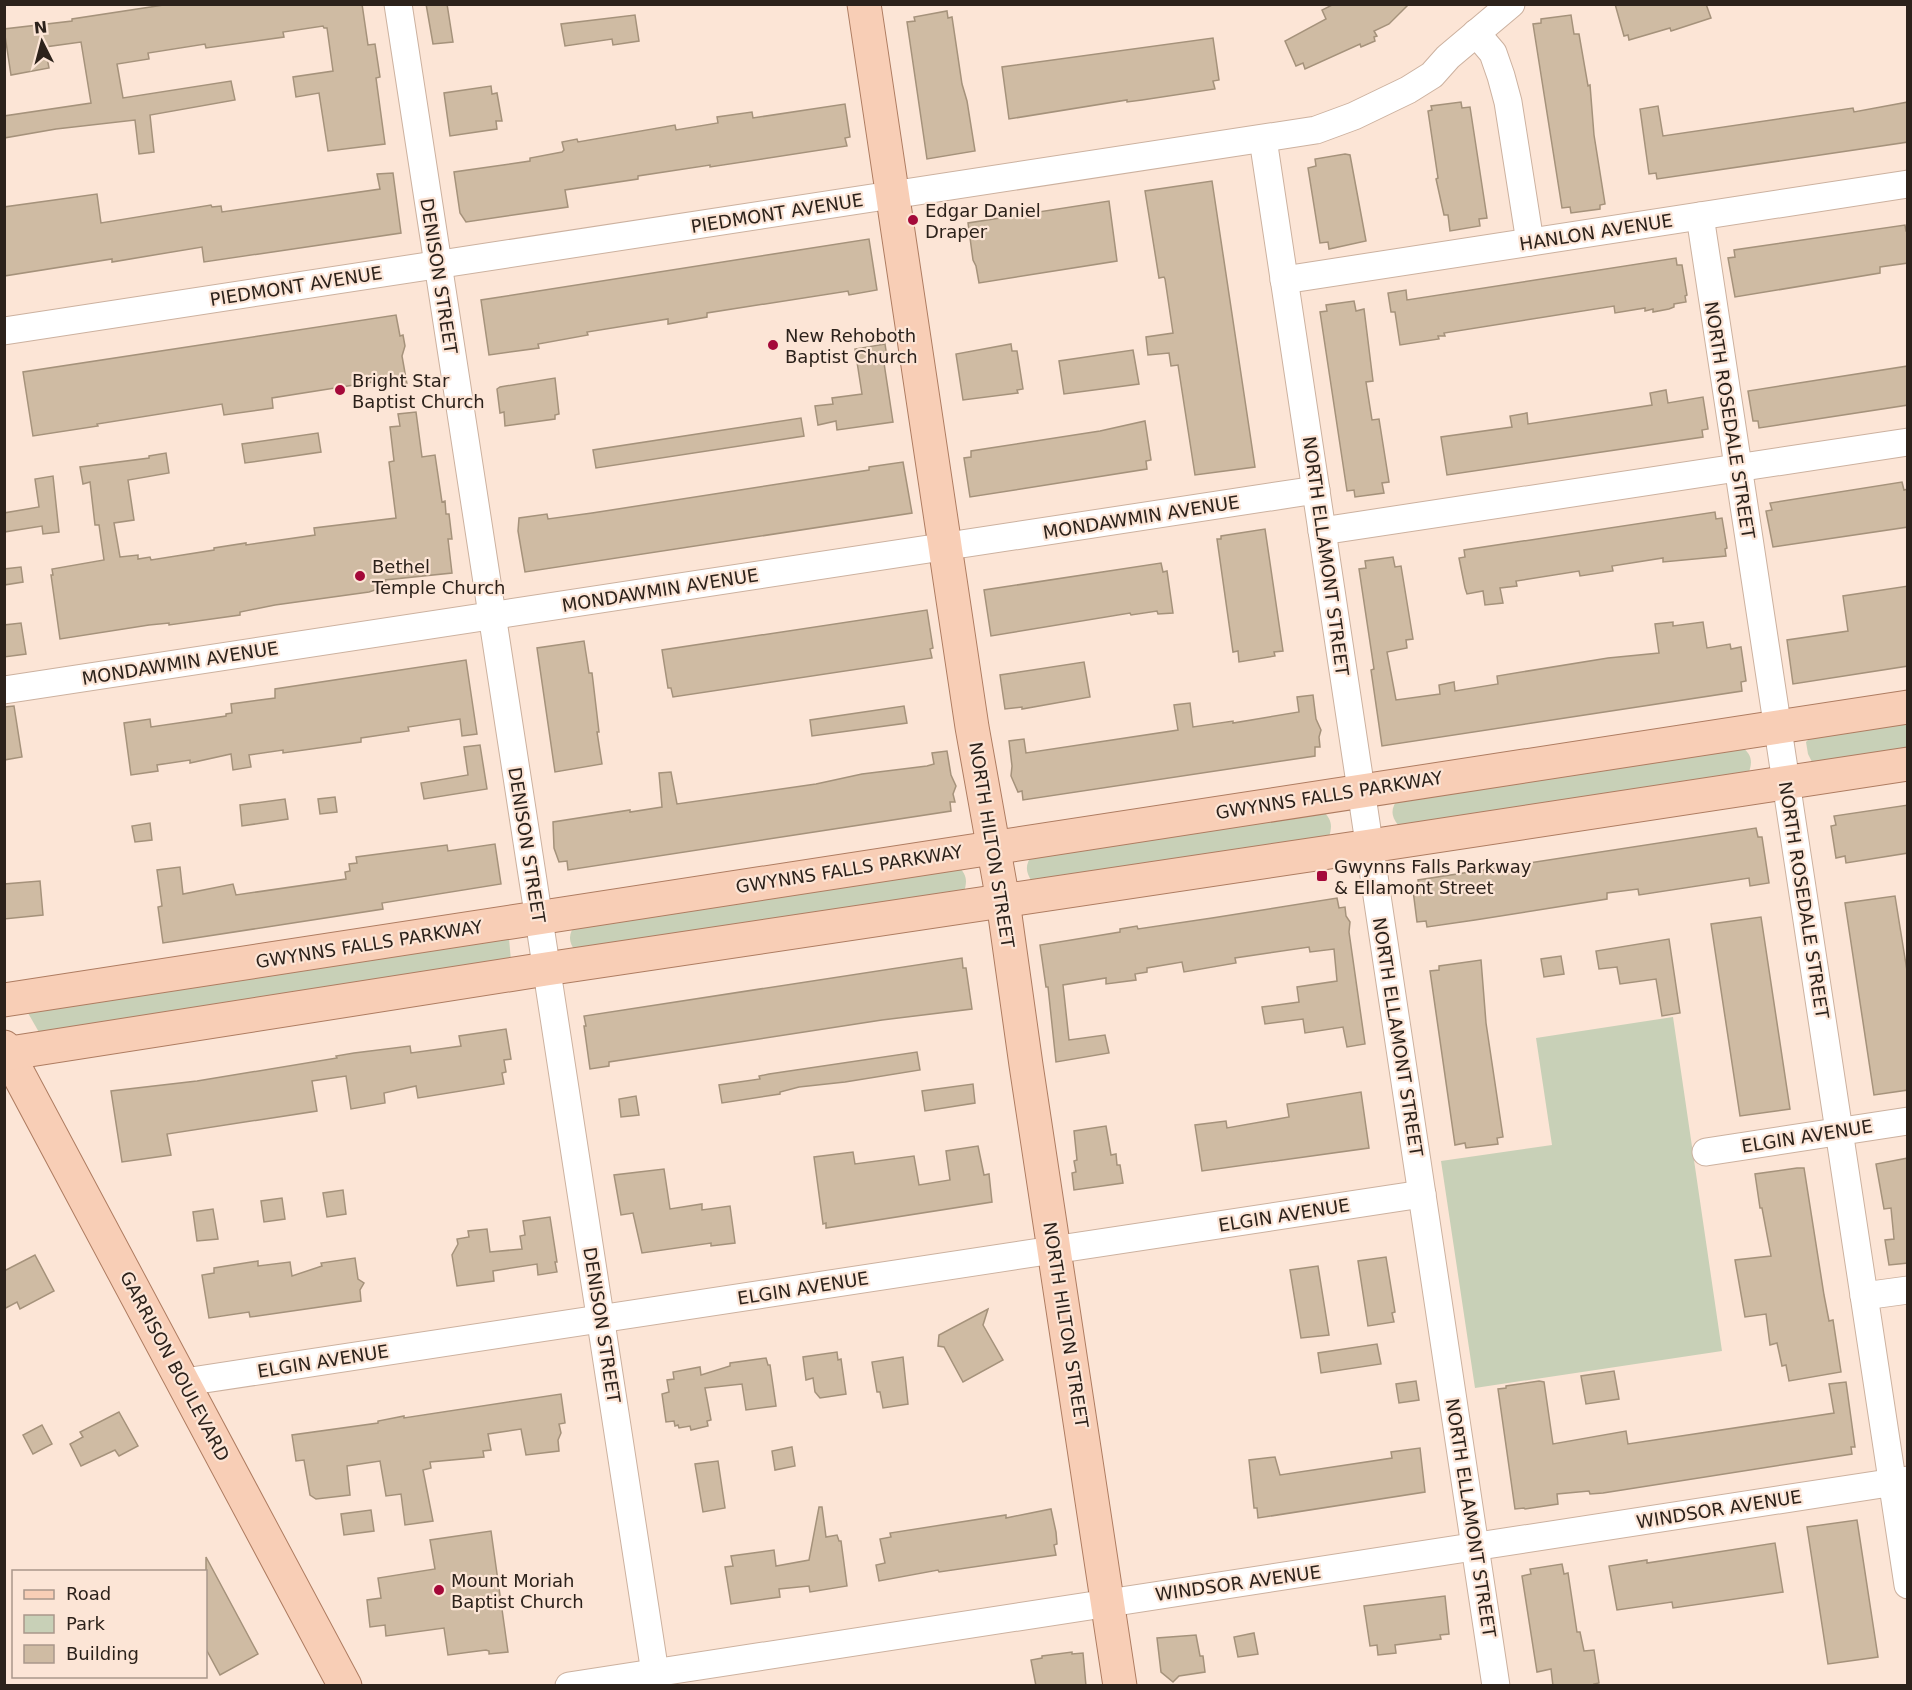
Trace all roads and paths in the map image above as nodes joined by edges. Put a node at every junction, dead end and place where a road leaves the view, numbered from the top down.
1 (398, 4) edge
2 (864, 4) edge
3 (1511, 4) edge
4 (1476, 33) junction
5 (1263, 139) junction
6 (1908, 184) edge
7 (893, 196) junction
8 (1700, 216) junction
9 (1530, 242) junction
10 (438, 265) junction
11 (1284, 280) junction
12 (4, 331) edge
13 (1908, 442) edge
14 (1738, 468) junction
15 (1316, 490) junction
16 (1322, 531) junction
17 (946, 546) junction
18 (492, 616) junction
19 (4, 690) edge
20 (1908, 707) edge
21 (1777, 727) junction
22 (1908, 764) edge
23 (1786, 783) junction
24 (1361, 790) junction
25 (994, 846) junction
26 (1370, 846) junction
27 (1003, 901) junction
28 (538, 918) junction
29 (546, 969) junction
30 (4, 999) edge
31 (6, 1051) edge
32 (1908, 1121) edge
33 (1839, 1132) junction
34 (1706, 1152) dead end
35 (1422, 1194) junction
36 (1054, 1250) junction
37 (1908, 1290) edge
38 (1864, 1296) junction
39 (601, 1319) junction
40 (185, 1382) junction
41 (1900, 1481) edge
42 (1476, 1547) junction
43 (1908, 1585) edge
44 (1108, 1602) junction
45 (656, 1679) edge
46 (345, 1686) edge
47 (569, 1686) edge
48 (1120, 1686) edge
49 (1496, 1686) edge

1 - 10 street, DENISON STREET
2 - 7 main road, NORTH HILTON STREET
3 - 4 street, PIEDMONT AVENUE
4 - 5 street, PIEDMONT AVENUE
4 - 9 street
5 - 7 street, PIEDMONT AVENUE
5 - 11 street, NORTH ELLAMONT STREET
6 - 8 street, HANLON AVENUE
7 - 10 street, PIEDMONT AVENUE
7 - 17 main road, NORTH HILTON STREET
8 - 9 street, HANLON AVENUE
8 - 14 street, NORTH ROSEDALE STREET
9 - 11 street, HANLON AVENUE
10 - 12 street, PIEDMONT AVENUE
10 - 18 street, DENISON STREET
11 - 15 street, NORTH ELLAMONT STREET
13 - 14 street
14 - 16 street
14 - 21 street, NORTH ROSEDALE STREET
15 - 16 street, NORTH ELLAMONT STREET
15 - 17 street, MONDAWMIN AVENUE
16 - 24 street, NORTH ELLAMONT STREET
17 - 18 street, MONDAWMIN AVENUE
17 - 25 main road, NORTH HILTON STREET
18 - 19 street, MONDAWMIN AVENUE
18 - 28 street, DENISON STREET
20 - 21 main road, GWYNNS FALLS PARKWAY
21 - 23 street, NORTH ROSEDALE STREET
21 - 24 main road, GWYNNS FALLS PARKWAY
22 - 23 main road
23 - 26 main road
23 - 33 street, NORTH ROSEDALE STREET
24 - 25 main road, GWYNNS FALLS PARKWAY
24 - 26 street, NORTH ELLAMONT STREET
25 - 27 main road, NORTH HILTON STREET
25 - 28 main road, GWYNNS FALLS PARKWAY
26 - 27 main road
26 - 35 street, NORTH ELLAMONT STREET
27 - 29 main road
27 - 36 main road, NORTH HILTON STREET
28 - 29 street, DENISON STREET
28 - 30 main road, GWYNNS FALLS PARKWAY
29 - 31 main road
29 - 39 street, DENISON STREET
31 - 40 main road, GARRISON BOULEVARD
32 - 33 street, ELGIN AVENUE
33 - 34 street, ELGIN AVENUE
33 - 38 street, NORTH ROSEDALE STREET
35 - 36 street, ELGIN AVENUE
35 - 42 street, NORTH ELLAMONT STREET
36 - 39 street, ELGIN AVENUE
36 - 44 main road, NORTH HILTON STREET
37 - 38 street
38 - 41 street, NORTH ROSEDALE STREET
39 - 40 street, ELGIN AVENUE
39 - 45 street, DENISON STREET
40 - 46 main road, GARRISON BOULEVARD
41 - 42 street, WINDSOR AVENUE
41 - 43 street, NORTH ROSEDALE STREET
42 - 44 street, WINDSOR AVENUE
42 - 49 street, NORTH ELLAMONT STREET
44 - 45 street, WINDSOR AVENUE
44 - 48 main road, NORTH HILTON STREET
45 - 47 street, WINDSOR AVENUE

